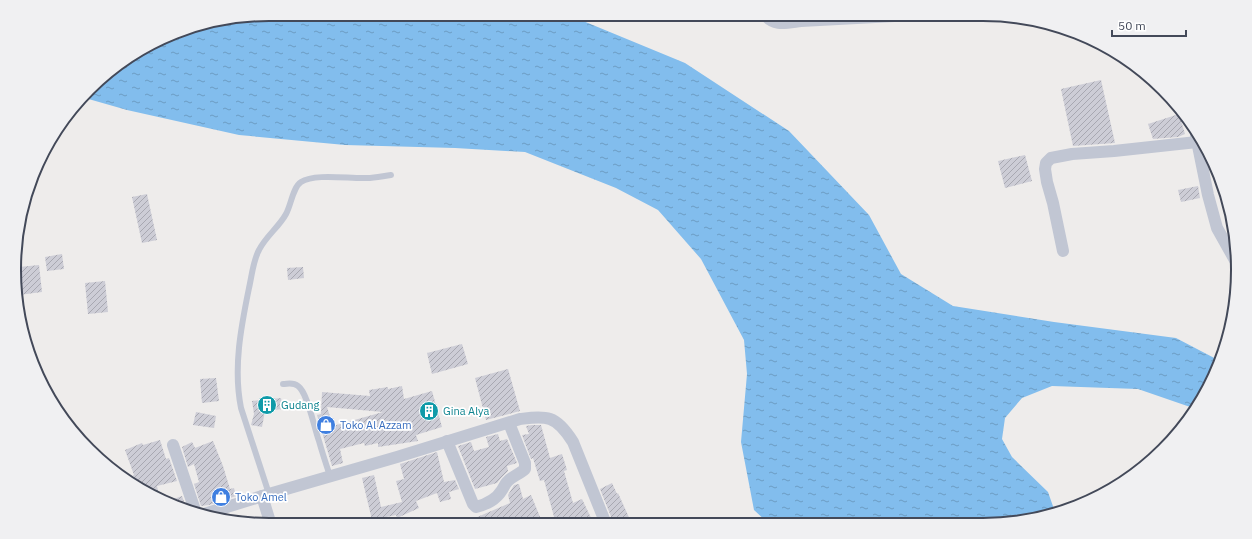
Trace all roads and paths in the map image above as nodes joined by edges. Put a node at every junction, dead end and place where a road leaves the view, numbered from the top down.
1 (771, 21) edge
2 (801, 21) edge
3 (1194, 139) edge
4 (1197, 143) edge
5 (391, 175) dead end
6 (1063, 251) dead end
7 (1230, 251) edge
8 (283, 384) dead end
9 (509, 423) junction
10 (447, 441) junction
11 (173, 445) dead end
12 (330, 476) junction
13 (265, 495) junction
14 (194, 506) edge
15 (212, 511) edge
16 (270, 518) edge
17 (604, 518) edge

1 - 2 street
3 - 6 street
4 - 7 street
5 - 13 lane
8 - 12 lane
9 - 10 street
9 - 10 street
9 - 17 street
10 - 12 street
11 - 14 street
12 - 13 street
13 - 15 street
13 - 16 street

